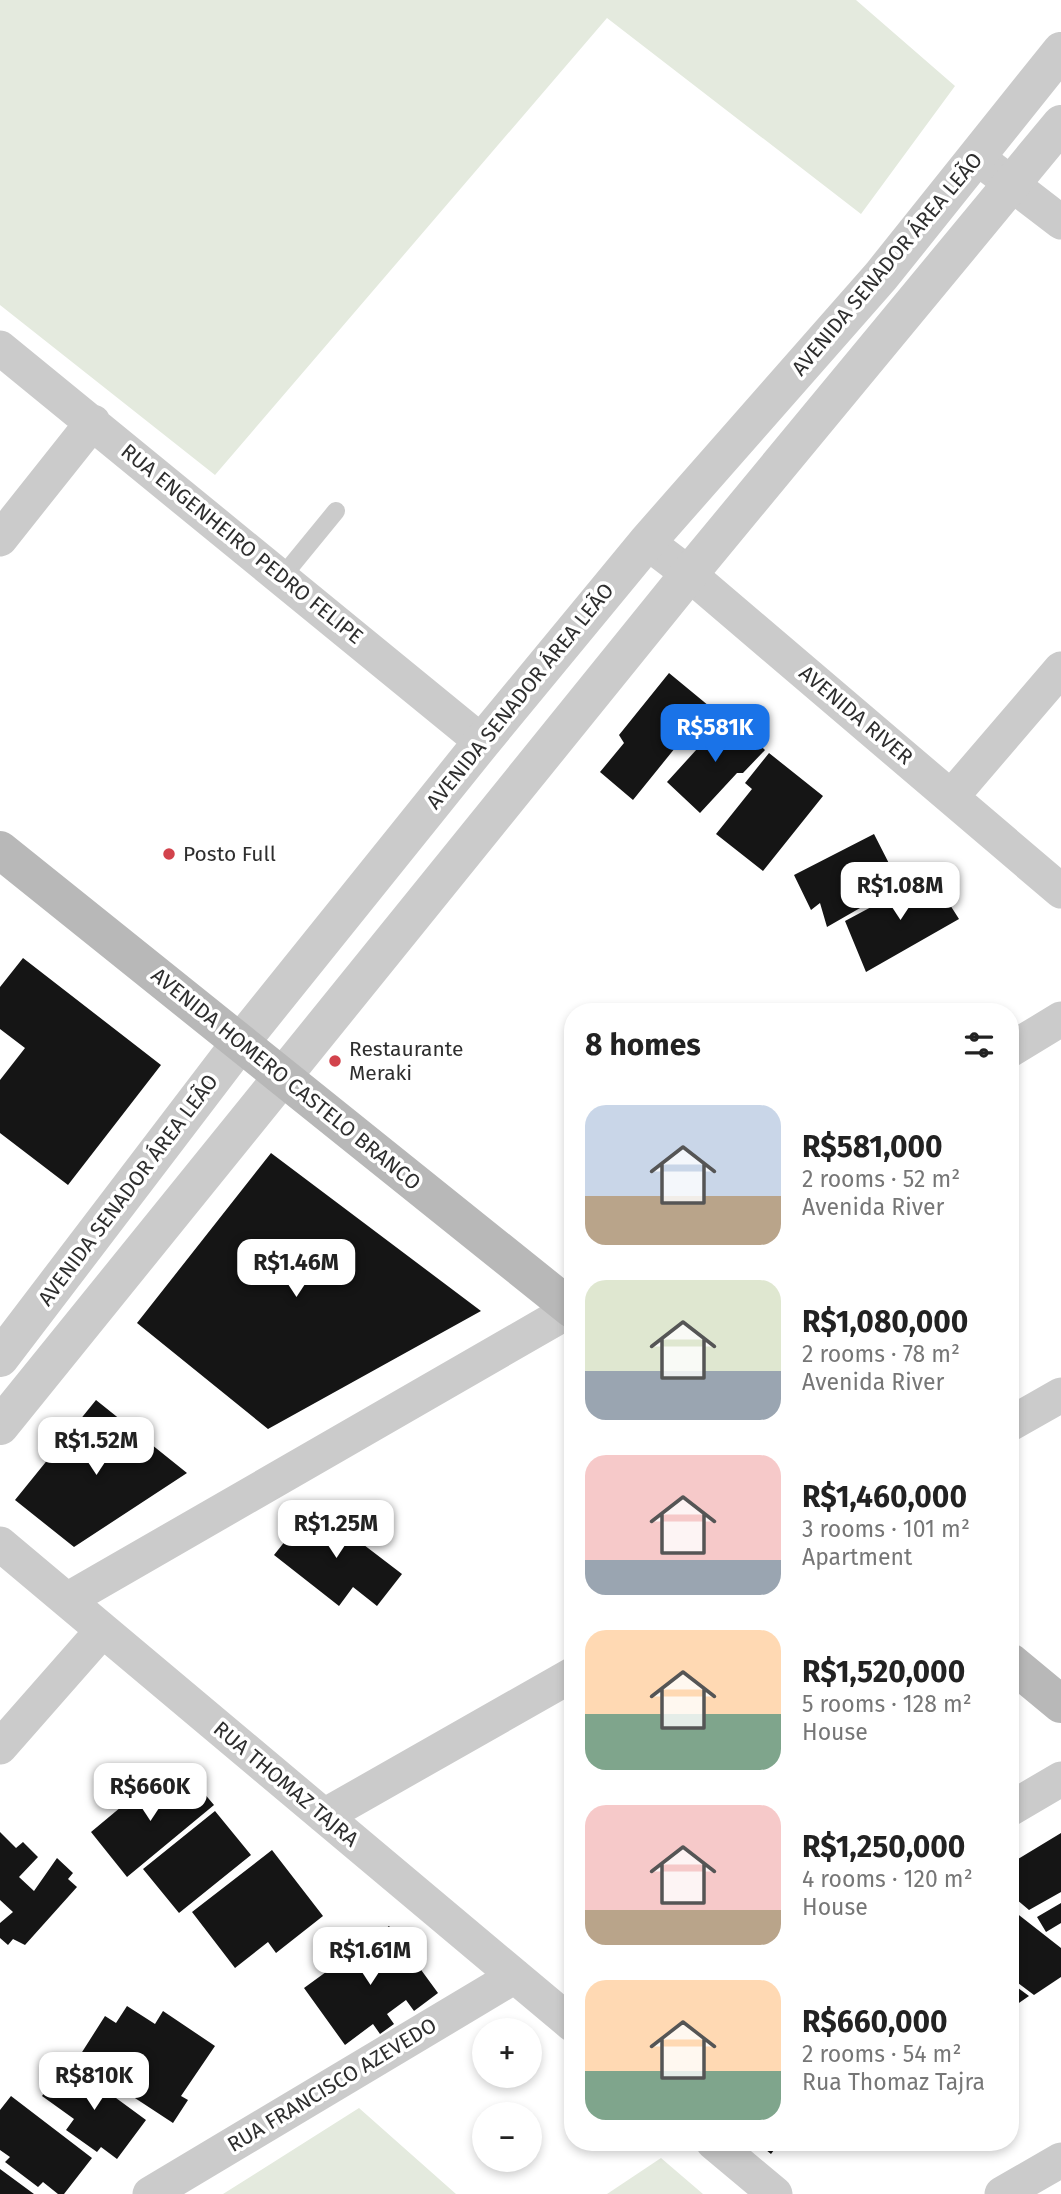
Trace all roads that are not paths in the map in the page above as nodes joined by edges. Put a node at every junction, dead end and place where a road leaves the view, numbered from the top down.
1 (1061, 51) edge
2 (1061, 124) edge
3 (978, 158) junction
4 (1013, 185) junction
5 (1061, 222) edge
6 (0, 348) edge
7 (93, 422) junction
8 (336, 511) dead end
9 (0, 540) edge
10 (647, 542) junction
11 (689, 574) junction
12 (282, 578) junction
13 (1061, 669) edge
14 (482, 742) junction
15 (952, 796) junction
16 (0, 850) edge
17 (1061, 891) edge
18 (1061, 1019) edge
19 (240, 1042) junction
20 (1019, 1045) edge
21 (283, 1077) junction
22 (564, 1303) edge
23 (564, 1314) edge
24 (0, 1358) edge
25 (1061, 1395) edge
26 (1019, 1419) edge
27 (0, 1426) edge
28 (0, 1544) edge
29 (67, 1600) junction
30 (102, 1631) junction
31 (1019, 1669) edge
32 (564, 1680) edge
33 (1061, 1704) edge
34 (0, 1747) edge
35 (1061, 1779) edge
36 (1019, 1804) edge
37 (324, 1816) junction
38 (515, 1976) junction
39 (564, 2017) edge
40 (724, 2151) edge
41 (1061, 2160) edge
42 (150, 2194) edge
43 (775, 2194) edge
44 (1002, 2194) edge

1 - 3 street, AVENIDA SENADOR ÁREA LEÃO
2 - 4 street
3 - 4 street
3 - 10 street, AVENIDA SENADOR ÁREA LEÃO
4 - 5 street
4 - 11 street
6 - 7 street, RUA ENGENHEIRO PEDRO FELIPE
7 - 9 street
7 - 12 street, RUA ENGENHEIRO PEDRO FELIPE
8 - 12 lane
10 - 11 street, AVENIDA RIVER
10 - 14 street, AVENIDA SENADOR ÁREA LEÃO
11 - 15 street, AVENIDA RIVER
11 - 21 street
12 - 14 street, RUA ENGENHEIRO PEDRO FELIPE
13 - 15 street
14 - 19 street, AVENIDA SENADOR ÁREA LEÃO
15 - 17 street, AVENIDA RIVER
16 - 19 main road, AVENIDA HOMERO CASTELO BRANCO
18 - 20 street
19 - 21 main road, AVENIDA HOMERO CASTELO BRANCO
19 - 24 street, AVENIDA SENADOR ÁREA LEÃO
21 - 22 main road, AVENIDA HOMERO CASTELO BRANCO
21 - 27 street
23 - 29 street
25 - 26 street
28 - 29 street, RUA THOMAZ TAJRA
29 - 30 street, RUA THOMAZ TAJRA
30 - 34 street
30 - 37 street, RUA THOMAZ TAJRA
31 - 33 main road
32 - 37 street
35 - 36 street
37 - 38 street, RUA THOMAZ TAJRA
38 - 39 street, RUA THOMAZ TAJRA
38 - 42 street, RUA FRANCISCO AZEVEDO
40 - 43 street
41 - 44 street

